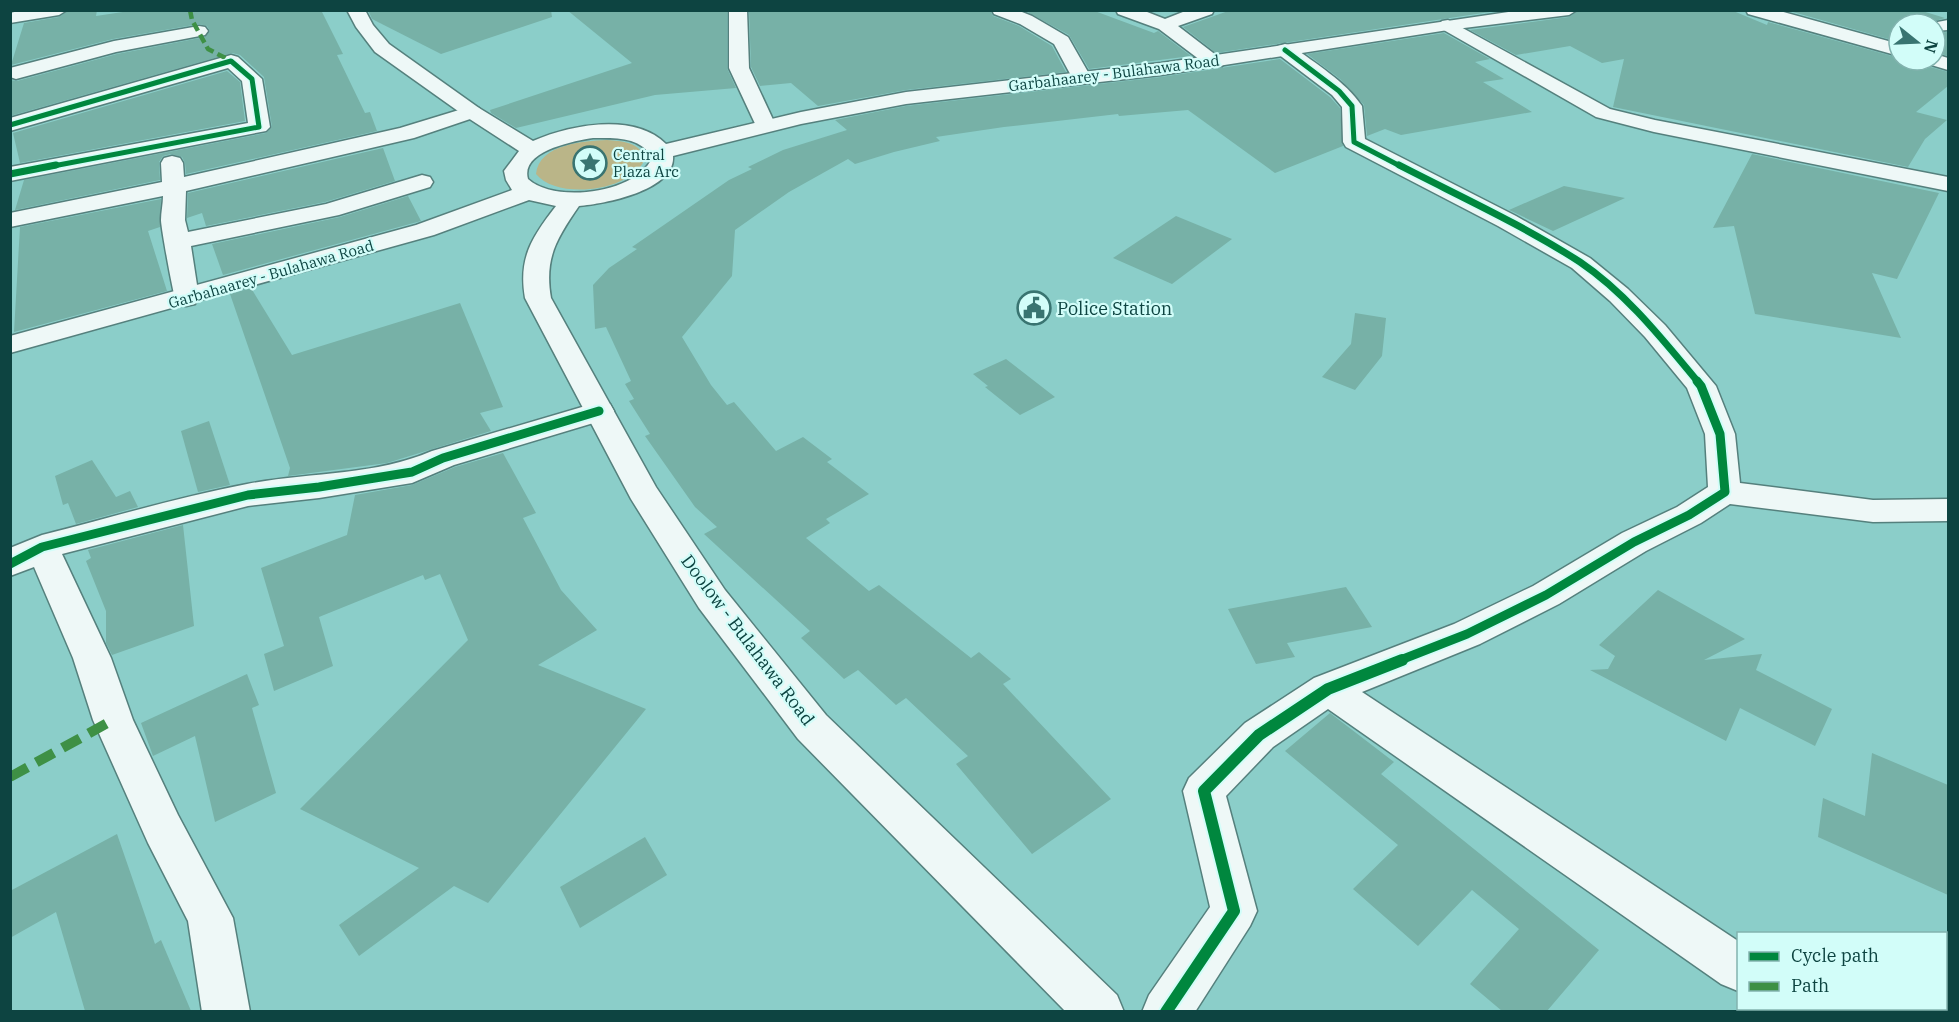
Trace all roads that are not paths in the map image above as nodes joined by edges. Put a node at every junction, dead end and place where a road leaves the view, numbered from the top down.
1 (59, 10) edge
2 (356, 10) edge
3 (738, 10) edge
4 (1000, 10) edge
5 (1124, 10) edge
6 (1206, 10) edge
7 (1569, 10) edge
8 (1754, 10) edge
9 (18, 17) edge
10 (1166, 25) junction
11 (1448, 25) junction
12 (10, 31) edge
13 (199, 31) dead end
14 (1887, 35) edge
15 (1867, 42) junction
16 (1887, 47) edge
17 (1285, 50) junction
18 (1215, 62) junction
19 (12, 77) edge
20 (1082, 79) junction
21 (472, 112) junction
22 (10, 125) edge
23 (765, 126) junction
24 (184, 142) junction
25 (533, 150) junction
26 (661, 152) junction
27 (10, 174) edge
28 (422, 182) dead end
29 (1948, 184) edge
30 (173, 186) junction
31 (528, 192) junction
32 (573, 200) junction
33 (10, 220) edge
34 (176, 242) junction
35 (186, 298) junction
36 (10, 345) edge
37 (599, 411) junction
38 (1725, 492) junction
39 (1948, 510) edge
40 (26, 555) edge
41 (1328, 689) junction
42 (1737, 967) edge
43 (226, 1011) edge
44 (1100, 1011) edge
45 (1166, 1011) edge

1 - 9 street
2 - 21 street
3 - 23 street
4 - 20 street
5 - 10 street
6 - 10 street
7 - 11 street, Garbahaarey - Bulahawa Road
8 - 15 street
9 - 12 street
10 - 18 street
11 - 17 street, Garbahaarey - Bulahawa Road
11 - 29 street
13 - 19 street
14 - 15 street
15 - 16 street
17 - 18 street, Garbahaarey - Bulahawa Road
17 - 38 street
18 - 20 street, Garbahaarey - Bulahawa Road
20 - 23 street, Garbahaarey - Bulahawa Road
21 - 25 street
21 - 30 street
22 - 24 street
23 - 26 street, Garbahaarey - Bulahawa Road
24 - 27 street
24 - 30 street
25 - 26 street
25 - 31 street
26 - 32 street
28 - 34 street
30 - 33 street
30 - 34 street
31 - 32 street
31 - 35 street, Garbahaarey - Bulahawa Road
32 - 37 street, Doolow - Bulahawa Road
34 - 35 street
35 - 36 street, Garbahaarey - Bulahawa Road
37 - 40 street
37 - 44 street, Doolow - Bulahawa Road
38 - 39 street
38 - 41 street
40 - 43 street
41 - 42 street
41 - 45 street

